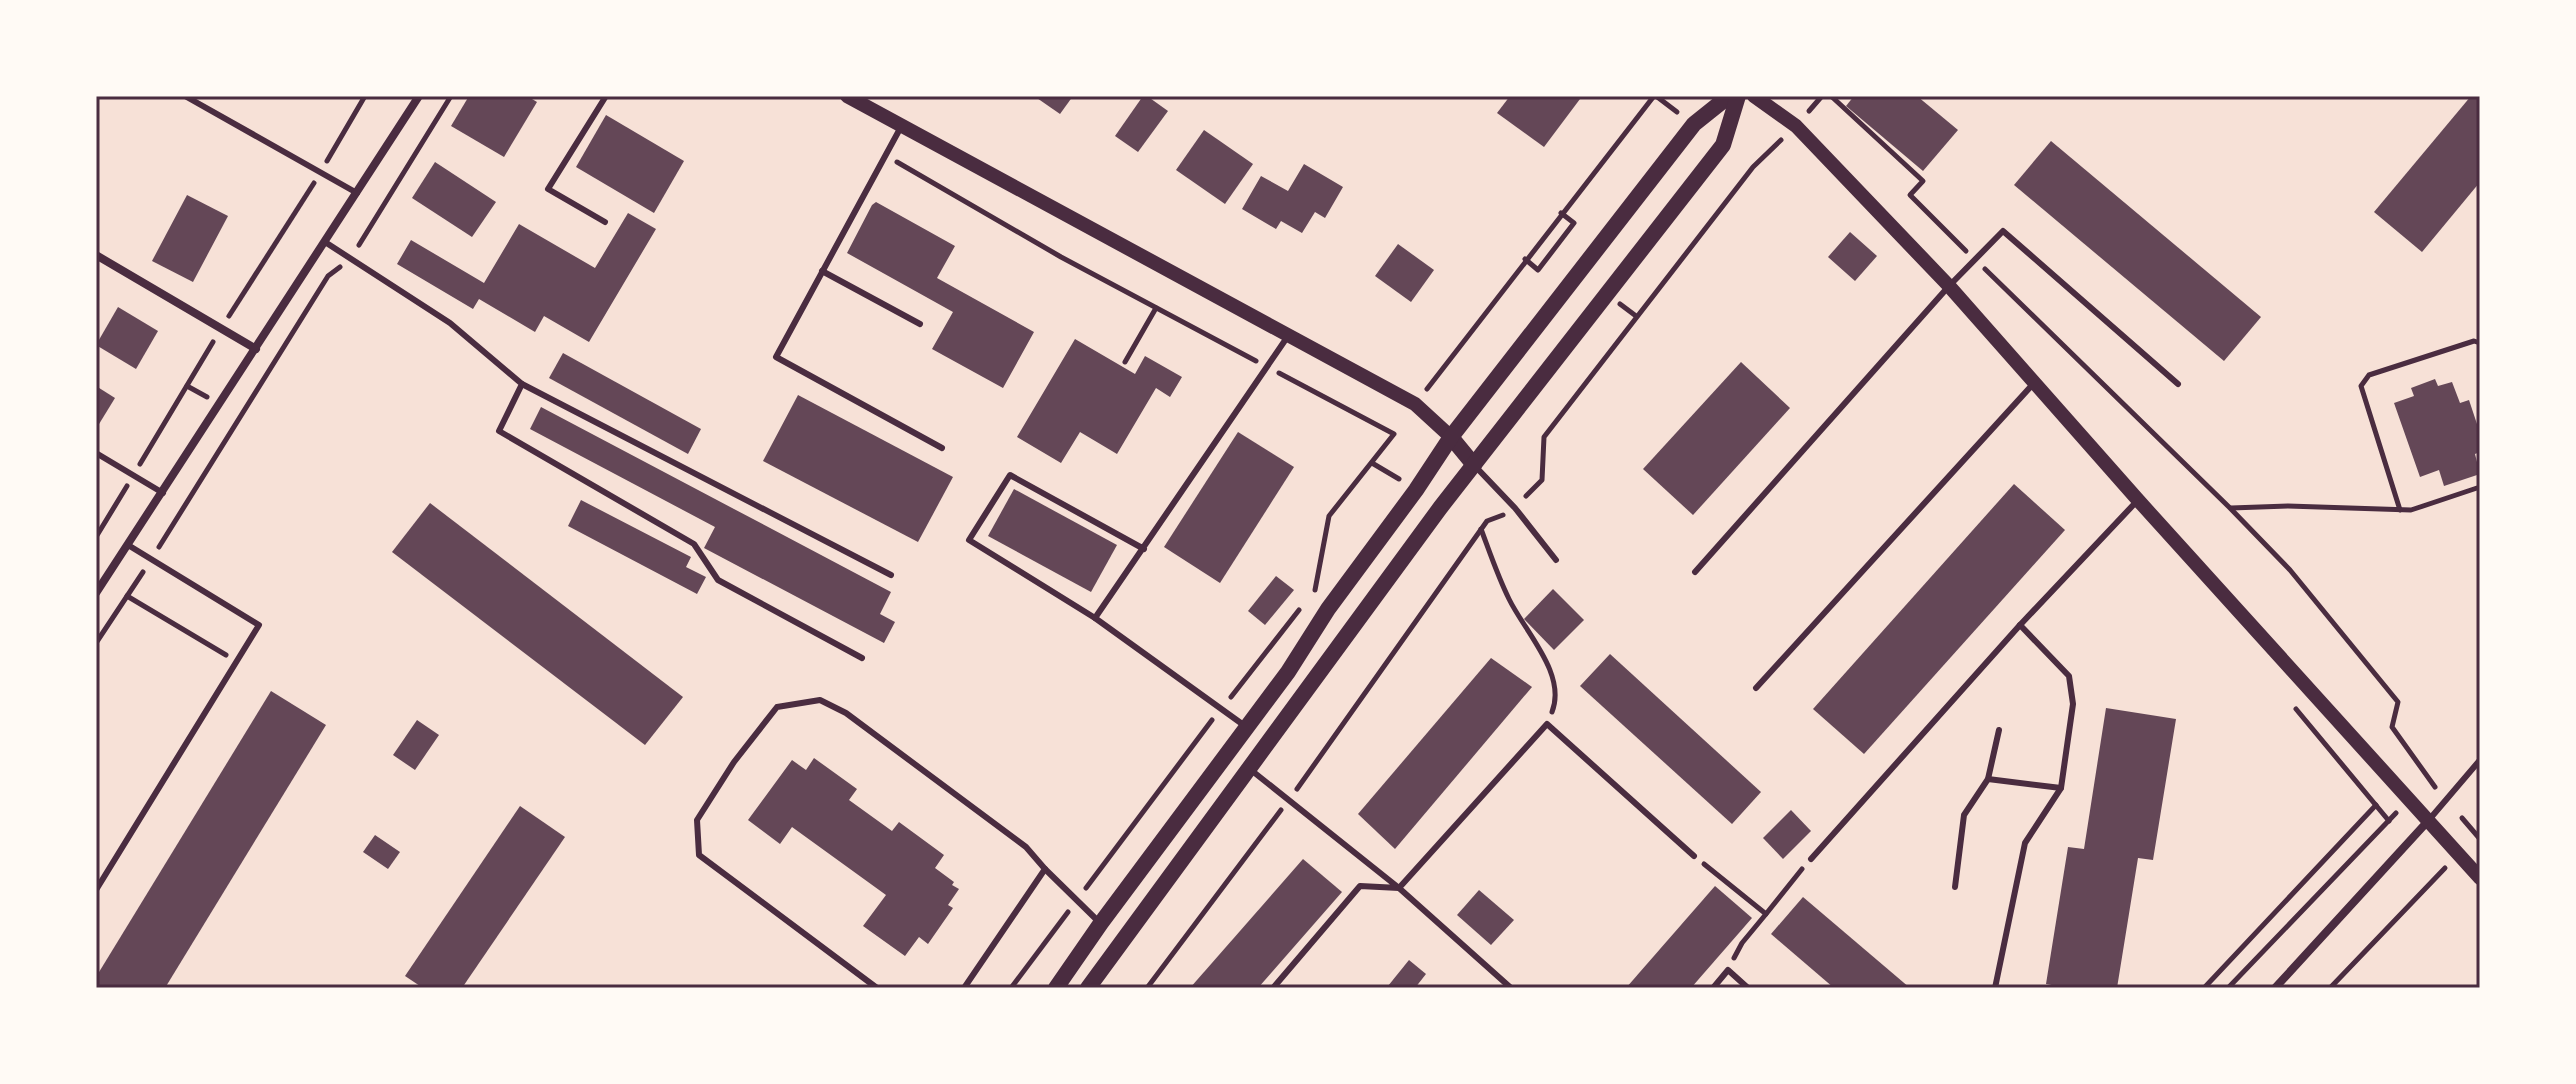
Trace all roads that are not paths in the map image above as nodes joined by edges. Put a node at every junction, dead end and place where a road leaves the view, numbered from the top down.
1 (185, 96) edge
2 (419, 96) edge
3 (606, 96) edge
4 (847, 96) edge
5 (1729, 96) edge
6 (1738, 96) edge
7 (1754, 96) edge
8 (902, 125) junction
9 (357, 193) junction
10 (605, 222) dead end
11 (325, 242) junction
12 (96, 255) edge
13 (822, 271) junction
14 (1949, 286) junction
15 (920, 324) dead end
16 (1289, 335) junction
17 (256, 349) junction
18 (2035, 382) junction
19 (522, 384) junction
20 (2178, 384) dead end
21 (1451, 437) junction
22 (942, 448) dead end
23 (96, 453) edge
24 (1474, 465) junction
25 (163, 493) junction
26 (2138, 500) junction
27 (128, 545) junction
28 (1144, 549) junction
29 (1556, 560) dead end
30 (1695, 572) dead end
31 (891, 575) dead end
32 (96, 593) edge
33 (1095, 618) junction
34 (2020, 625) junction
35 (862, 658) dead end
36 (1756, 688) dead end
37 (1247, 728) junction
38 (1999, 730) dead end
39 (2480, 760) edge
40 (1248, 768) junction
41 (1988, 779) junction
42 (2061, 788) junction
43 (2428, 821) junction
44 (1694, 856) road end
45 (1811, 859) road end
46 (1045, 869) junction
47 (2480, 878) edge
48 (1955, 887) dead end
49 (1399, 888) junction
50 (96, 890) edge
51 (1101, 923) junction
52 (877, 988) edge
53 (964, 988) edge
54 (1056, 988) edge
55 (1088, 988) edge
56 (1273, 988) edge
57 (1511, 988) edge
58 (1713, 988) edge
59 (1748, 988) edge
60 (1995, 988) edge
61 (2275, 988) edge

1 - 9 lane
2 - 9 street
3 - 10 lane
4 - 8 street
5 - 21 main road
6 - 24 main road
7 - 14 street
8 - 13 lane
8 - 16 street
9 - 11 street
11 - 17 street
11 - 19 lane
12 - 17 street
13 - 15 lane
13 - 22 lane
14 - 18 street
14 - 20 lane
14 - 30 lane
16 - 21 street
16 - 28 lane
17 - 25 street
18 - 26 street
18 - 36 lane
19 - 31 lane
19 - 35 lane
21 - 24 main road
21 - 37 main road
23 - 25 lane
24 - 29 lane
24 - 40 main road
25 - 27 street
26 - 34 lane
26 - 43 street
27 - 32 street
27 - 50 lane
28 - 33 lane
28 - 33 lane
33 - 37 lane
34 - 42 lane
34 - 45 lane
37 - 51 main road
38 - 41 lane
39 - 43 lane
40 - 49 lane
40 - 55 main road
41 - 42 lane
41 - 48 lane
42 - 60 lane
43 - 47 street
43 - 61 street
44 - 49 lane
46 - 51 lane
46 - 52 lane
46 - 53 lane
49 - 56 lane
49 - 57 lane
51 - 54 main road
58 - 59 lane

